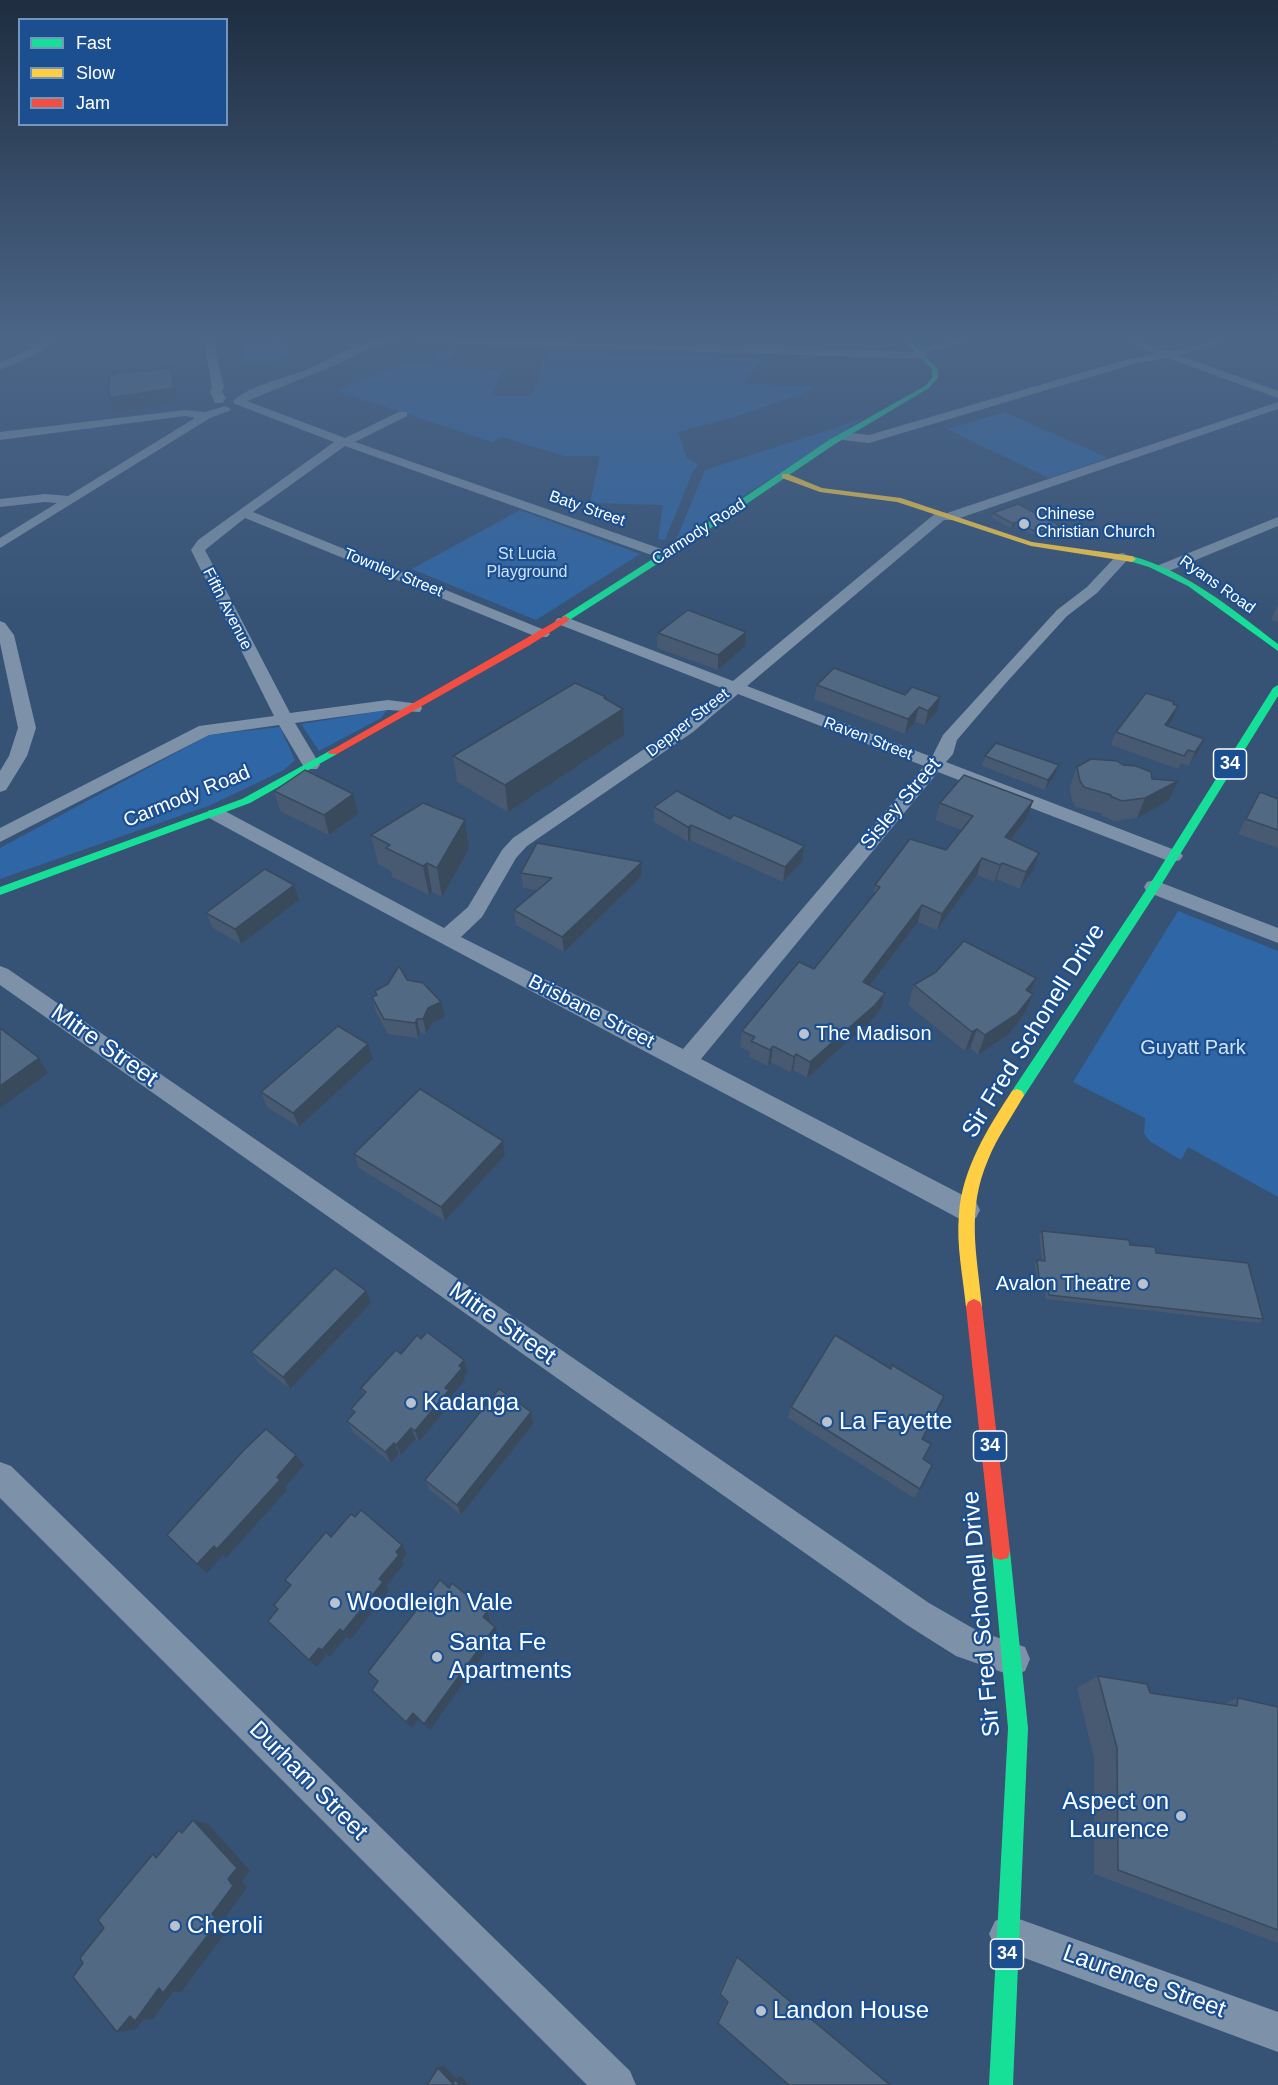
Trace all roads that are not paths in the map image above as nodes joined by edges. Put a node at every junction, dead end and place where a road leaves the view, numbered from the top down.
1 (176, 435) edge
2 (329, 435) edge
3 (357, 435) edge
4 (843, 435) edge
5 (879, 435) edge
6 (911, 435) edge
7 (1187, 435) edge
8 (837, 439) junction
9 (345, 441) junction
10 (785, 476) junction
11 (70, 500) junction
12 (0, 503) edge
13 (244, 513) junction
14 (945, 516) junction
15 (1278, 520) edge
16 (0, 544) edge
17 (665, 555) junction
18 (1123, 556) junction
19 (1164, 568) junction
20 (563, 621) junction
21 (0, 626) edge
22 (1256, 632) junction
23 (542, 634) junction
24 (1278, 638) edge
25 (1278, 648) edge
26 (735, 687) junction
27 (1278, 688) edge
28 (414, 708) junction
29 (285, 721) junction
30 (23, 742) junction
31 (3, 744) dead end
32 (934, 764) junction
33 (311, 765) junction
34 (0, 786) edge
35 (216, 814) junction
36 (0, 836) edge
37 (1173, 856) junction
38 (1154, 887) junction
39 (0, 891) edge
40 (1278, 936) edge
41 (446, 938) junction
42 (0, 974) edge
43 (686, 1061) junction
44 (967, 1210) junction
45 (0, 1477) edge
46 (1013, 1659) junction
47 (1008, 1934) junction
48 (1278, 2032) edge
49 (616, 2085) edge
50 (1000, 2085) edge

1 - 11 street
2 - 9 street, Baty Street
3 - 9 street, Fifth Avenue
4 - 8 street, Carmody Road
5 - 8 street
6 - 8 street
7 - 14 street
8 - 10 street, Carmody Road
9 - 13 street, Fifth Avenue
9 - 17 street, Baty Street
10 - 14 street, Ryans Road
10 - 17 street, Carmody Road
11 - 12 street
11 - 16 street
13 - 23 street, Townley Street
13 - 29 street, Fifth Avenue
14 - 18 street, Ryans Road
14 - 26 street, Depper Street
15 - 19 street
17 - 20 street, Carmody Road
18 - 19 street, Ryans Road
18 - 32 street, Sisley Street
19 - 22 street, Ryans Road
20 - 23 street, Carmody Road
20 - 26 street, Raven Street
21 - 30 street
22 - 24 street
22 - 25 street, Ryans Road
23 - 28 street, Carmody Road
26 - 32 street, Raven Street
26 - 41 street, Depper Street
27 - 37 street, Sir Fred Schonell Drive / 34
28 - 29 street
28 - 33 street, Carmody Road
29 - 33 street, Fifth Avenue
29 - 36 street
30 - 31 street
30 - 34 street
32 - 37 street, Raven Street
32 - 43 street, Sisley Street
33 - 35 street, Carmody Road
35 - 39 street, Carmody Road
35 - 41 street, Brisbane Street
37 - 38 street, Sir Fred Schonell Drive / 34
38 - 40 street
38 - 44 street, Sir Fred Schonell Drive / 34
41 - 43 street, Brisbane Street
42 - 46 street, Mitre Street
43 - 44 street, Brisbane Street
44 - 46 street, Sir Fred Schonell Drive / 34
45 - 49 street, Durham Street
46 - 47 street, Sir Fred Schonell Drive / 34
47 - 48 street, Laurence Street
47 - 50 street, Sir Fred Schonell Drive / 34

